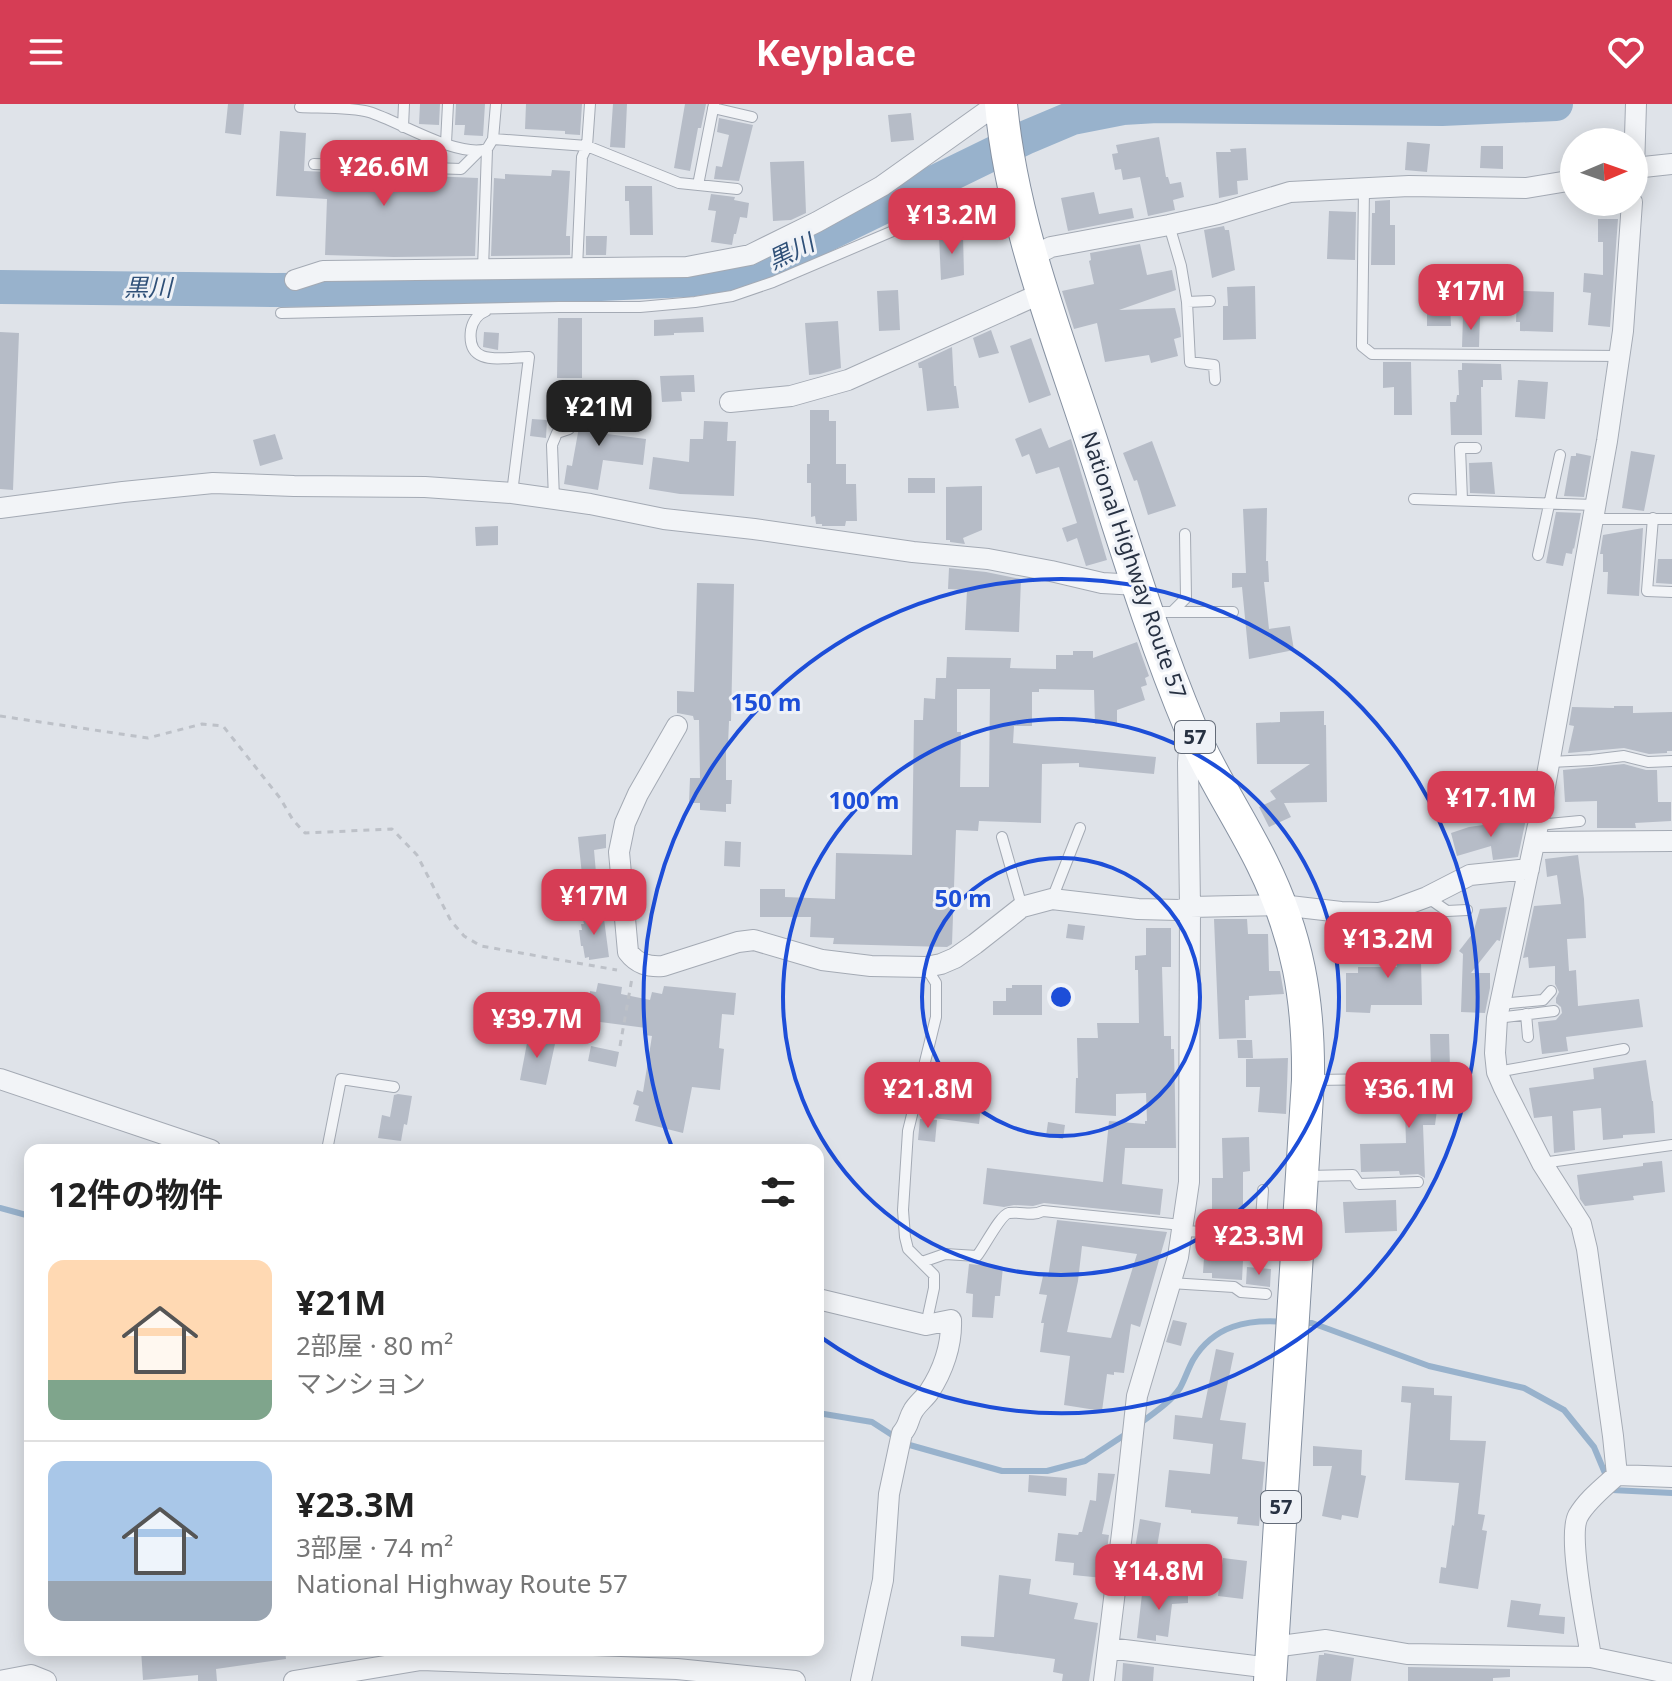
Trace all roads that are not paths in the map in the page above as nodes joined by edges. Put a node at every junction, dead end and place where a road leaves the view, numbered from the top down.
1 (404, 104) edge
2 (448, 104) edge
3 (496, 104) edge
4 (590, 104) edge
5 (714, 106) edge
6 (300, 107) dead end
7 (357, 107) edge
8 (1000, 110) edge
9 (752, 117) dead end
10 (403, 127) junction
11 (446, 143) junction
12 (487, 146) junction
13 (587, 146) junction
14 (314, 164) dead end
15 (1672, 164) edge
16 (1648, 167) edge
17 (1560, 182) edge
18 (698, 185) junction
19 (1013, 186) junction
20 (1364, 188) junction
21 (737, 189) dead end
22 (1631, 216) edge
23 (1169, 225) junction
24 (1031, 257) junction
25 (577, 268) junction
26 (483, 269) junction
27 (295, 280) dead end
28 (1042, 293) junction
29 (1210, 301) dead end
30 (1187, 302) junction
31 (492, 308) junction
32 (281, 313) dead end
33 (1621, 356) junction
34 (1215, 380) dead end
35 (730, 402) dead end
36 (569, 429) dead end
37 (1476, 448) dead end
38 (1560, 455) dead end
39 (512, 493) junction
40 (554, 499) junction
41 (1414, 499) dead end
42 (1462, 500) junction
43 (1550, 503) junction
44 (0, 508) edge
45 (1594, 512) junction
46 (1653, 518) junction
47 (1672, 519) edge
48 (1185, 534) dead end
49 (1538, 555) dead end
50 (1672, 592) edge
51 (1153, 603) junction
52 (1233, 612) dead end
53 (677, 726) dead end
54 (1191, 729) junction
55 (1672, 761) edge
56 (1550, 762) junction
57 (1580, 821) dead end
58 (1080, 828) dead end
59 (1537, 833) junction
60 (1002, 837) dead end
61 (1672, 841) edge
62 (1529, 869) junction
63 (1427, 897) junction
64 (1052, 899) junction
65 (1281, 905) junction
66 (1022, 907) junction
67 (1190, 907) junction
68 (1467, 910) dead end
69 (1364, 912) junction
70 (1401, 953) dead end
71 (926, 967) junction
72 (1551, 991) dead end
73 (1498, 1011) junction
74 (1554, 1011) dead end
75 (1526, 1014) junction
76 (1528, 1037) dead end
77 (1624, 1049) dead end
78 (1497, 1072) junction
79 (0, 1079) edge
80 (1386, 1079) dead end
81 (1308, 1080) junction
82 (394, 1087) dead end
83 (193, 1144) edge
84 (328, 1144) edge
85 (1672, 1145) edge
86 (1542, 1163) junction
87 (1302, 1176) junction
88 (1418, 1182) dead end
89 (1263, 1190) dead end
90 (1182, 1228) junction
91 (922, 1262) junction
92 (1170, 1283) junction
93 (824, 1300) edge
94 (1284, 1310) junction
95 (926, 1325) junction
96 (1617, 1475) junction
97 (1672, 1477) edge
98 (1108, 1648) junction
99 (1591, 1657) junction
100 (1271, 1665) edge
101 (1672, 1674) edge
102 (0, 1681) edge
103 (46, 1681) edge
104 (294, 1681) edge
105 (795, 1681) edge
106 (861, 1681) edge
107 (1104, 1681) edge

1 - 10 lane
2 - 11 lane
3 - 12 lane
4 - 13 lane
5 - 9 lane
5 - 18 lane
6 - 7 lane
7 - 10 lane
8 - 19 highway, National Highway Route 57 / 57
8 - 25 street
10 - 11 lane
11 - 12 lane
12 - 13 lane
12 - 14 lane
12 - 26 lane
13 - 18 lane
13 - 25 lane
15 - 16 street
17 - 20 street
18 - 21 lane
19 - 24 highway, National Highway Route 57 / 57
19 - 31 lane
20 - 23 street
20 - 33 lane
22 - 33 street
23 - 24 street
23 - 30 lane
24 - 28 highway, National Highway Route 57 / 57
25 - 26 street
26 - 27 street
28 - 35 street
28 - 51 highway, National Highway Route 57 / 57
29 - 30 lane
30 - 34 lane
31 - 32 lane
31 - 39 lane
33 - 45 street
36 - 40 lane
37 - 42 lane
38 - 43 lane
39 - 40 street
39 - 44 street
40 - 51 street
41 - 42 lane
42 - 43 lane
43 - 45 lane
43 - 49 lane
45 - 46 lane
45 - 56 street
46 - 47 lane
46 - 50 lane
48 - 51 lane
51 - 52 lane
51 - 54 highway, National Highway Route 57 / 57
53 - 71 street
54 - 65 highway, National Highway Route 57 / 57
54 - 67 street
55 - 56 lane
56 - 59 street
57 - 59 lane
58 - 64 lane
59 - 61 street
59 - 62 street
60 - 66 lane
62 - 63 street
62 - 73 street
63 - 68 lane
63 - 69 street
64 - 66 street
64 - 67 street
65 - 67 street
65 - 69 street
65 - 81 highway, National Highway Route 57 / 57
66 - 71 street
67 - 90 street
69 - 70 lane
71 - 91 lane
72 - 73 lane
73 - 75 lane
73 - 78 street
74 - 75 lane
75 - 76 lane
77 - 78 lane
78 - 86 street
79 - 83 street
80 - 81 lane
81 - 87 highway, National Highway Route 57 / 57
82 - 84 lane
85 - 86 lane
86 - 96 street
87 - 88 lane
87 - 94 highway, National Highway Route 57 / 57
89 - 90 lane
90 - 91 lane
90 - 92 street
91 - 95 lane
92 - 94 lane
92 - 98 street
93 - 95 street
94 - 100 highway, National Highway Route 57 / 57
95 - 106 street
96 - 97 street
96 - 99 street
98 - 100 street
98 - 107 street
99 - 100 street
99 - 101 street
102 - 103 street
104 - 105 street

